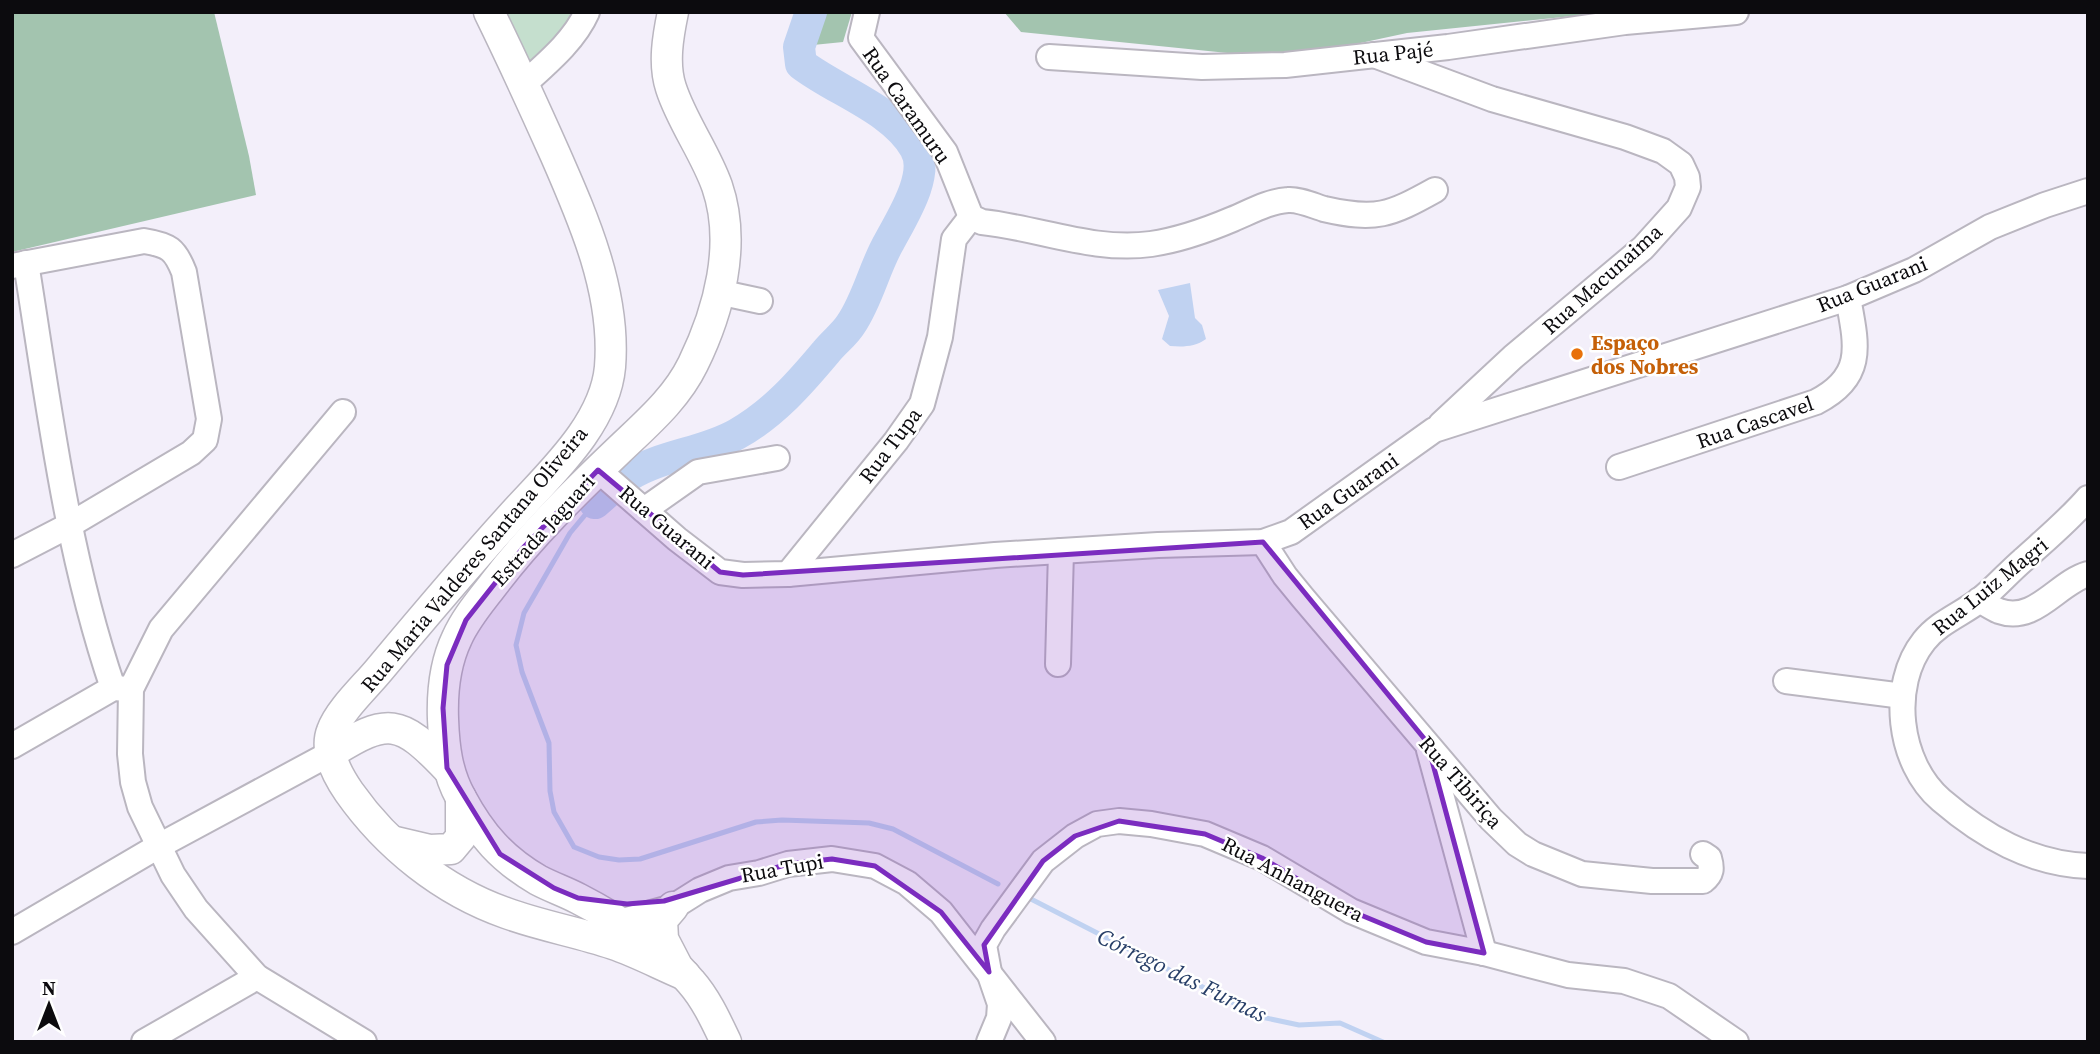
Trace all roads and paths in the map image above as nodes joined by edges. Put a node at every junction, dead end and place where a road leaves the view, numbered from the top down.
1 (489, 12) edge
2 (587, 12) edge
3 (673, 12) edge
4 (867, 12) edge
5 (1736, 12) edge
6 (1374, 55) junction
7 (1049, 57) dead end
8 (524, 84) junction
9 (1435, 190) dead end
10 (2088, 191) edge
11 (971, 216) junction
12 (19, 264) edge
13 (719, 292) junction
14 (1848, 298) junction
15 (760, 301) dead end
16 (343, 412) dead end
17 (1434, 430) junction
18 (778, 458) dead end
19 (1619, 467) dead end
20 (611, 481) junction
21 (2088, 498) edge
22 (644, 510) junction
23 (68, 526) junction
24 (499, 530) junction
25 (1263, 542) junction
26 (522, 549) junction
27 (1061, 551) junction
28 (12, 555) edge
29 (788, 574) junction
30 (2088, 574) edge
31 (1979, 600) junction
32 (1058, 664) dead end
33 (1786, 681) dead end
34 (122, 688) junction
35 (1903, 696) junction
36 (1427, 742) junction
37 (12, 746) edge
38 (331, 753) junction
39 (447, 768) junction
40 (461, 798) junction
41 (389, 839) junction
42 (158, 847) junction
43 (1703, 854) dead end
44 (2088, 866) edge
45 (700, 890) junction
46 (579, 898) junction
47 (673, 907) junction
48 (506, 913) junction
49 (619, 922) junction
50 (12, 932) edge
51 (1484, 953) junction
52 (681, 971) junction
53 (989, 972) junction
54 (257, 977) junction
55 (144, 1042) edge
56 (364, 1042) edge
57 (726, 1042) edge
58 (989, 1042) edge
59 (1044, 1042) edge
60 (1736, 1042) edge

1 - 8 main road, Rua Maria Valderes Santana Oliveira
2 - 8 street
3 - 13 main road, Estrada Jaguari
4 - 11 street, Rua Caramuru
5 - 6 street, Rua Pajé
6 - 7 street, Rua Pajé
6 - 17 street, Rua Macunaima
8 - 24 main road, Rua Maria Valderes Santana Oliveira
9 - 11 street
10 - 14 street, Rua Guarani
11 - 29 street, Rua Tupa
12 - 23 street
12 - 23 street
13 - 15 street
13 - 20 main road, Estrada Jaguari
14 - 17 street, Rua Guarani
14 - 19 street, Rua Cascavel
16 - 34 street
17 - 25 street, Rua Guarani
18 - 22 street
20 - 22 street, Rua Guarani
20 - 26 main road, Estrada Jaguari
21 - 31 street, Rua Luiz Magri
22 - 29 street, Rua Guarani
23 - 28 street
23 - 34 street
24 - 26 main road
24 - 38 main road, Rua Maria Valderes Santana Oliveira
25 - 27 street, Rua Guarani
25 - 36 street, Rua Tibiriça
26 - 39 main road, Estrada Jaguari
27 - 29 street, Rua Guarani
27 - 32 street
30 - 31 street
31 - 35 street, Rua Luiz Magri
33 - 35 street
34 - 37 street
34 - 42 street
35 - 44 street, Rua Luiz Magri
36 - 43 street, Rua Tibiriça
36 - 51 street
38 - 39 main road
38 - 41 main road
38 - 42 street
39 - 40 main road, Estrada Jaguari
40 - 41 main road
40 - 46 main road, Estrada Jaguari
41 - 48 main road
42 - 50 street
42 - 54 street
45 - 46 street
45 - 47 street, Rua Tupi
45 - 53 street, Rua Tupi
46 - 49 main road, Estrada Jaguari
47 - 49 street, Rua Tupi
47 - 52 main road
48 - 49 street
48 - 52 main road
49 - 52 main road, Estrada Jaguari
51 - 53 street, Rua Anhanguera
51 - 60 street, Rua Anhanguera
52 - 57 main road
53 - 58 street, Rua Anhanguera
53 - 59 street, Rua Tupi
54 - 55 street
54 - 56 street

